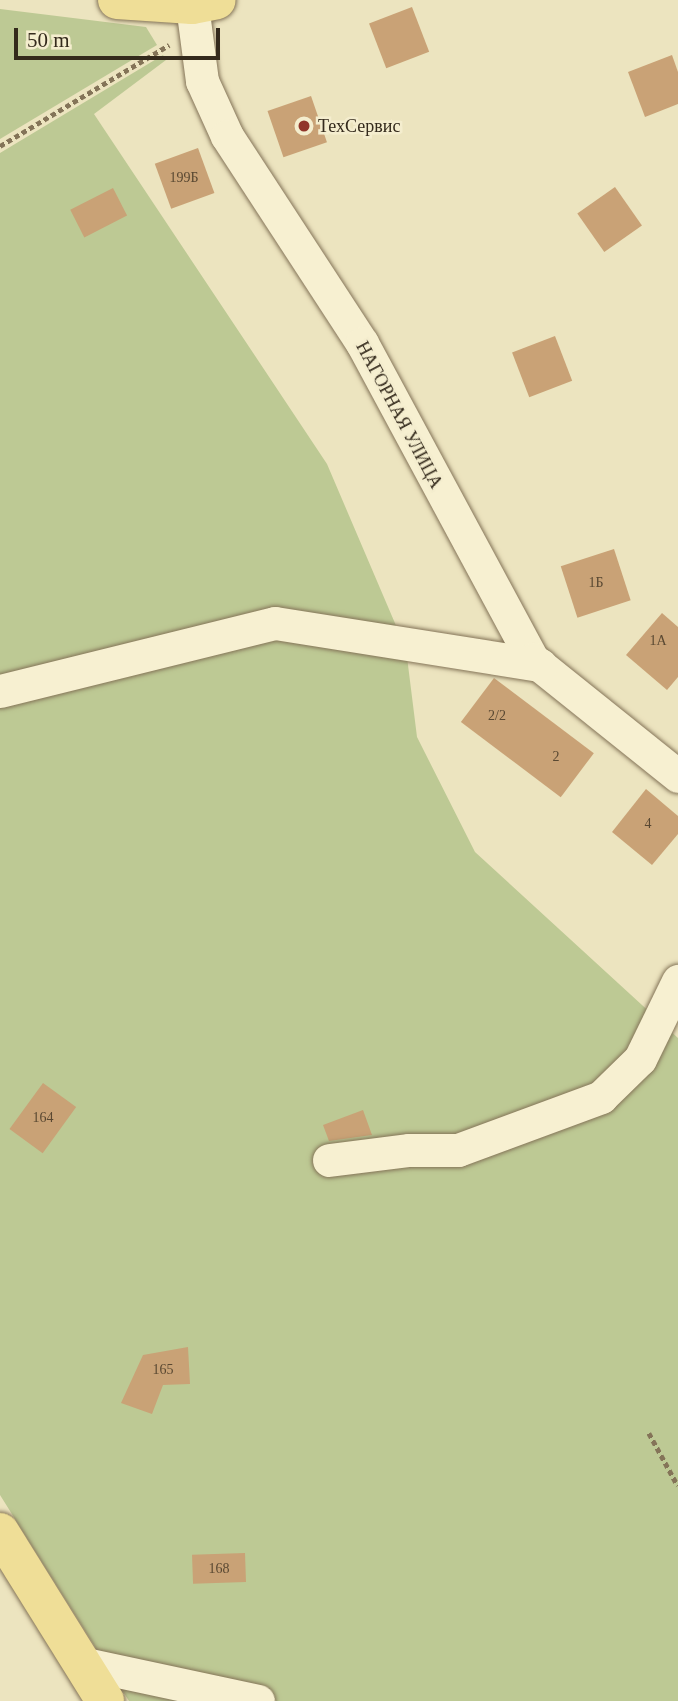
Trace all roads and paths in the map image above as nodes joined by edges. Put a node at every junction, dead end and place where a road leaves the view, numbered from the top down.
1 (117, 0) edge
2 (196, 15) edge
3 (0, 146) edge
4 (541, 665) junction
5 (0, 691) edge
6 (678, 776) edge
7 (678, 981) edge
8 (329, 1160) dead end
9 (649, 1433) dead end
10 (678, 1486) edge
11 (0, 1532) edge
12 (81, 1663) junction
13 (105, 1701) edge
14 (258, 1701) edge

1 - 2 main road
2 - 3 path
2 - 4 street, НАГОРНАЯ УЛИЦА
4 - 5 street
4 - 6 street, НАГОРНАЯ УЛИЦА
7 - 8 street
9 - 10 path
11 - 12 main road
12 - 13 main road
12 - 14 street

